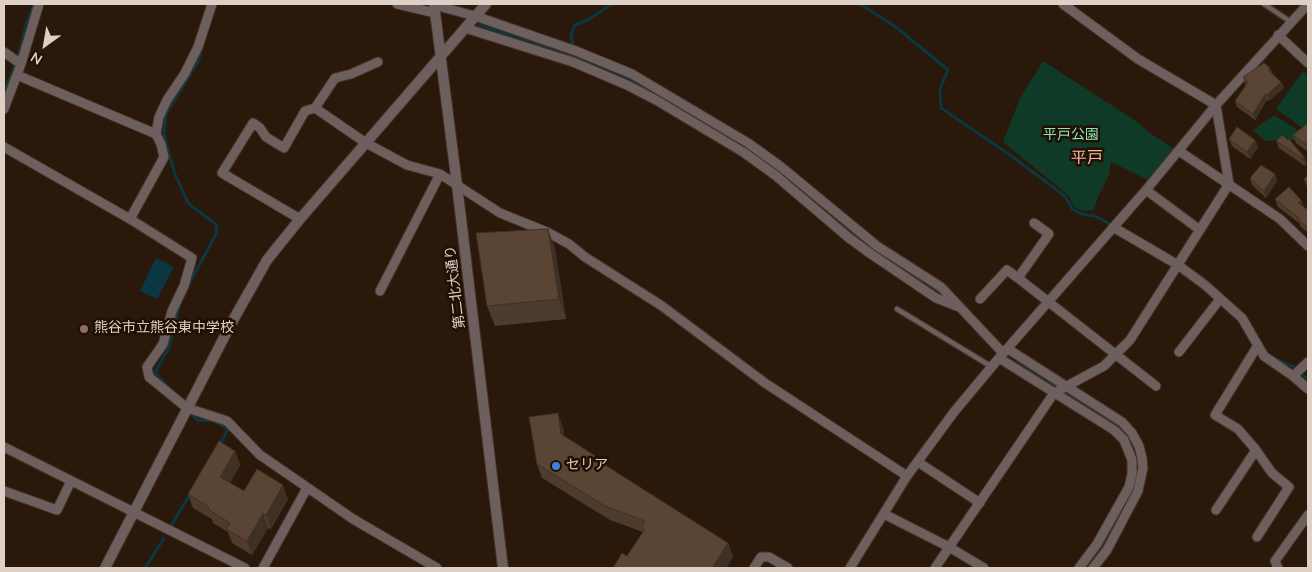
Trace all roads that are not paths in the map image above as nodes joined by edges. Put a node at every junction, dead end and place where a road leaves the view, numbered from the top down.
1 (39, 4) edge
2 (212, 4) edge
3 (398, 4) edge
4 (486, 4) edge
5 (1063, 4) edge
6 (1264, 4) edge
7 (1308, 4) edge
8 (434, 7) edge
9 (1075, 7) edge
10 (475, 16) junction
11 (1291, 22) junction
12 (465, 28) junction
13 (1278, 36) junction
14 (4, 52) edge
15 (441, 56) junction
16 (378, 62) dead end
17 (1308, 63) edge
18 (21, 64) junction
19 (16, 75) junction
20 (1216, 105) junction
21 (315, 108) junction
22 (4, 109) edge
23 (156, 134) junction
24 (366, 143) junction
25 (4, 147) edge
26 (745, 147) junction
27 (1179, 151) junction
28 (440, 174) junction
29 (1229, 184) junction
30 (457, 186) junction
31 (1146, 190) junction
32 (130, 218) junction
33 (300, 219) junction
34 (1034, 224) dead end
35 (1113, 227) junction
36 (1200, 230) junction
37 (1308, 246) edge
38 (1178, 265) junction
39 (1018, 278) junction
40 (380, 291) dead end
41 (980, 299) dead end
42 (1220, 299) junction
43 (1048, 301) junction
44 (897, 309) dead end
45 (1258, 345) junction
46 (1179, 352) dead end
47 (1003, 353) junction
48 (1117, 354) junction
49 (1308, 362) edge
50 (992, 367) junction
51 (1294, 376) junction
52 (1068, 386) junction
53 (1156, 386) dead end
54 (1308, 389) edge
55 (1054, 393) junction
56 (187, 408) junction
57 (4, 447) edge
58 (1256, 450) junction
59 (918, 462) junction
60 (907, 476) junction
61 (71, 481) junction
62 (307, 488) junction
63 (4, 491) edge
64 (980, 503) junction
65 (1216, 510) dead end
66 (134, 513) junction
67 (884, 514) junction
68 (1308, 515) edge
69 (1257, 537) dead end
70 (949, 547) junction
71 (106, 568) edge
72 (245, 568) edge
73 (263, 568) edge
74 (437, 568) edge
75 (503, 568) edge
76 (754, 568) edge
77 (788, 568) edge
78 (850, 568) edge
79 (935, 568) edge
80 (984, 568) edge
81 (1079, 568) edge
82 (1093, 568) edge
83 (1278, 568) edge

1 - 18 street
2 - 23 street
3 - 8 street
4 - 10 street
5 - 9 street
6 - 11 lane
7 - 11 street
8 - 10 street
8 - 15 street, 第二北大通り
9 - 20 street
10 - 12 street
10 - 26 street
11 - 13 street
12 - 15 street
12 - 26 street
13 - 17 street
13 - 20 street
14 - 18 street
15 - 24 street
15 - 30 street, 第二北大通り
16 - 21 street
18 - 19 street
19 - 22 street
19 - 23 street
20 - 27 street
20 - 29 street
21 - 24 street
21 - 33 street
23 - 32 street
24 - 28 street
24 - 33 street
25 - 32 street
26 - 47 street
27 - 29 street
27 - 31 street
28 - 30 street
28 - 40 street
29 - 36 street
29 - 37 street
30 - 60 street
30 - 75 street, 第二北大通り
31 - 35 street
31 - 36 street
32 - 56 street
33 - 56 street
34 - 39 street
35 - 38 street
35 - 43 street
36 - 38 street
38 - 42 street
38 - 48 street
39 - 41 street
39 - 43 street
42 - 45 street
42 - 46 street
43 - 47 street
43 - 48 street
44 - 50 lane
45 - 51 street
45 - 58 street
47 - 50 street
47 - 52 street
47 - 55 street
48 - 52 street
48 - 53 street
49 - 51 street
50 - 59 street
51 - 54 street
52 - 55 street
52 - 82 street
55 - 64 street
55 - 81 street
56 - 62 street
56 - 66 street
57 - 61 street
58 - 65 street
58 - 69 street
59 - 60 street
59 - 64 street
60 - 67 street
61 - 63 street
61 - 66 street
62 - 73 street
62 - 74 street
64 - 70 street
66 - 71 street
66 - 72 street
67 - 70 street
67 - 78 street
68 - 83 street
70 - 79 street
70 - 80 street
76 - 77 street

